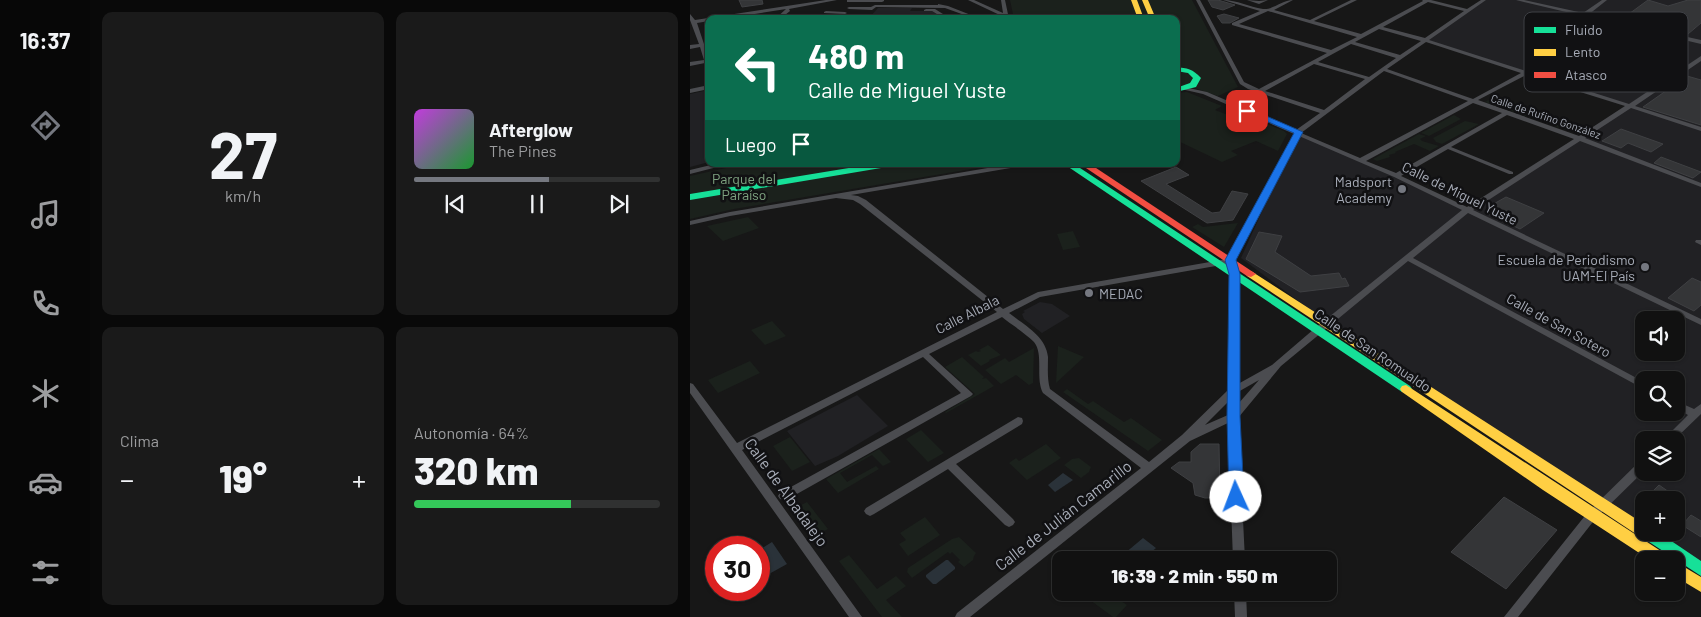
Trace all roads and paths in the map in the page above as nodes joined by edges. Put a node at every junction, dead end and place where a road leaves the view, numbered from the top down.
1 (789, 0) edge
2 (835, 0) edge
3 (849, 0) edge
4 (883, 0) edge
5 (931, 0) edge
6 (970, 0) edge
7 (1003, 0) edge
8 (1134, 0) edge
9 (1145, 0) edge
10 (1198, 0) edge
11 (1228, 0) edge
12 (1249, 0) edge
13 (1266, 0) edge
14 (1291, 0) edge
15 (1355, 0) edge
16 (1426, 0) edge
17 (1484, 0) edge
18 (1518, 0) edge
19 (1605, 0) edge
20 (815, 6) dead end
21 (916, 6) junction
22 (946, 7) junction
23 (790, 8) junction
24 (847, 10) junction
25 (1267, 10) junction
26 (1468, 11) junction
27 (808, 12) junction
28 (1571, 12) edge
29 (1588, 12) edge
30 (690, 15) edge
31 (741, 15) edge
32 (782, 15) edge
33 (804, 15) edge
34 (842, 15) edge
35 (942, 15) edge
36 (968, 15) edge
37 (1001, 15) edge
38 (1006, 15) edge
39 (1140, 15) edge
40 (1151, 15) edge
41 (1312, 20) dead end
42 (693, 21) edge
43 (1379, 27) junction
44 (698, 30) junction
45 (690, 32) edge
46 (1361, 36) junction
47 (1688, 39) edge
48 (705, 40) edge
49 (1425, 40) junction
50 (701, 42) junction
51 (1350, 42) junction
52 (1701, 42) edge
53 (690, 47) edge
54 (1331, 52) junction
55 (705, 55) edge
56 (1400, 57) junction
57 (1701, 58) edge
58 (705, 61) edge
59 (1312, 62) junction
60 (690, 64) edge
61 (1688, 67) edge
62 (1180, 69) edge
63 (1383, 69) junction
64 (1524, 73) edge
65 (1524, 74) edge
66 (1370, 79) junction
67 (705, 88) edge
68 (1184, 88) edge
69 (690, 91) edge
70 (1260, 91) junction
71 (1585, 92) edge
72 (1651, 92) edge
73 (1205, 93) junction
74 (1473, 102) junction
75 (1630, 106) junction
76 (1325, 112) junction
77 (1506, 113) junction
78 (1701, 129) edge
79 (1298, 132) junction
80 (1578, 138) junction
81 (1451, 150) dead end
82 (1362, 160) junction
83 (711, 167) edge
84 (819, 167) edge
85 (869, 167) edge
86 (1005, 167) edge
87 (1073, 167) edge
88 (1089, 167) edge
89 (690, 172) edge
90 (1511, 174) dead end
91 (1396, 176) junction
92 (1701, 185) edge
93 (885, 188) junction
94 (690, 189) edge
95 (836, 196) junction
96 (690, 197) edge
97 (863, 202) junction
98 (1466, 211) junction
99 (690, 223) edge
100 (1408, 258) junction
101 (1230, 260) junction
102 (1218, 262) junction
103 (1234, 274) junction
104 (1002, 312) junction
105 (1701, 322) edge
106 (1327, 323) junction
107 (1317, 331) junction
108 (927, 357) dead end
109 (1278, 364) junction
110 (1635, 381) edge
111 (690, 386) edge
112 (1233, 390) junction
113 (1685, 407) edge
114 (1698, 411) edge
115 (1233, 417) junction
116 (1018, 421) dead end
117 (1677, 431) edge
118 (1186, 438) junction
119 (736, 448) junction
120 (949, 463) junction
121 (1149, 468) junction
122 (1635, 473) edge
123 (784, 496) dead end
124 (1602, 505) junction
125 (870, 511) dead end
126 (1592, 515) junction
127 (1009, 522) dead end
128 (1635, 526) edge
129 (1658, 541) edge
130 (1239, 551) edge
131 (1648, 551) edge
132 (1701, 568) edge
133 (1685, 575) edge
134 (1701, 585) edge
135 (1240, 601) edge
136 (856, 617) edge
137 (961, 617) edge
138 (1241, 617) edge
139 (1510, 617) edge

1 - 23 street
2 - 23 street
3 - 4 street
3 - 24 street
4 - 5 street
5 - 22 street
6 - 37 street
7 - 38 street
8 - 39 main road
9 - 40 main road
10 - 70 street
11 - 25 street
12 - 13 street
14 - 25 street
15 - 41 street
16 - 26 street
16 - 43 street
17 - 26 street
18 - 28 street
19 - 29 street
20 - 27 street
21 - 22 street
21 - 24 street
21 - 35 street
22 - 36 street
23 - 31 street
23 - 32 street
24 - 27 street
24 - 34 street
25 - 46 street
25 - 54 street
26 - 49 street
27 - 33 street
30 - 42 street
42 - 44 street
43 - 46 street
43 - 49 street
44 - 45 street
44 - 50 street
46 - 51 street
47 - 52 street
48 - 50 street
49 - 56 street
49 - 64 street
50 - 53 street
50 - 55 street
51 - 54 street
51 - 56 street
54 - 59 street
56 - 63 street
57 - 61 street, Calle de Julián Camarillo
58 - 60 street
59 - 66 street
59 - 70 street
62 - 68 main road
63 - 66 street
63 - 74 street, Calle de Rufino González
65 - 74 street
66 - 76 street
67 - 69 street
68 - 73 street, Calle de Miguel Yuste
68 - 73 street, Calle de Miguel Yuste
70 - 76 street
71 - 75 street
72 - 75 street, Calle de Julián Camarillo
73 - 79 street, Calle de Miguel Yuste
74 - 77 street, Calle de Rufino González
74 - 82 street
75 - 78 street
75 - 80 street, Calle de Julián Camarillo
76 - 79 street
77 - 80 street, Calle de Rufino González
77 - 91 street
79 - 82 street, Calle de Miguel Yuste
79 - 101 street
80 - 92 street, Calle de Rufino González
80 - 98 street, Calle de Julián Camarillo
81 - 90 street
82 - 91 street, Calle de Miguel Yuste
83 - 89 street
84 - 94 main road
85 - 96 main road
86 - 93 street
87 - 102 main road, Calle de San Romualdo
88 - 101 main road, Calle de San Romualdo
91 - 98 street, Calle de Miguel Yuste
93 - 95 street
93 - 97 street
95 - 97 street
95 - 99 street
97 - 104 street
98 - 100 street, Calle de Julián Camarillo
98 - 105 street, Calle de Miguel Yuste
100 - 106 street, Calle de Julián Camarillo
100 - 110 street, Calle de San Sotero
101 - 102 street, Calle Albala
101 - 103 street
101 - 106 main road, Calle de San Romualdo
102 - 103 main road, Calle de San Romualdo
102 - 104 street, Calle Albala
103 - 107 main road, Calle de San Romualdo
103 - 112 street
104 - 119 street, Calle Albala
104 - 121 street
106 - 107 street, Calle de Julián Camarillo
106 - 124 main road, Calle de San Romualdo
107 - 109 street, Calle de Julián Camarillo
107 - 126 main road, Calle de San Romualdo
108 - 123 street
109 - 112 street, Calle de Julián Camarillo
109 - 115 street, Calle de Julián Camarillo
111 - 119 street, Calle de Albadalejo
112 - 115 street
112 - 118 street, Calle de Julián Camarillo
113 - 114 street
114 - 117 street
115 - 118 street, Calle de Julián Camarillo
115 - 130 street
116 - 120 street
118 - 121 street, Calle de Julián Camarillo
119 - 136 street, Calle de Albadalejo
120 - 125 street
120 - 127 street
121 - 137 street, Calle de Julián Camarillo
122 - 124 street
124 - 126 street
124 - 128 main road, Calle de San Romualdo
126 - 131 main road, Calle de San Romualdo
126 - 139 street
129 - 132 main road, Calle de San Romualdo
133 - 134 main road
135 - 138 street

